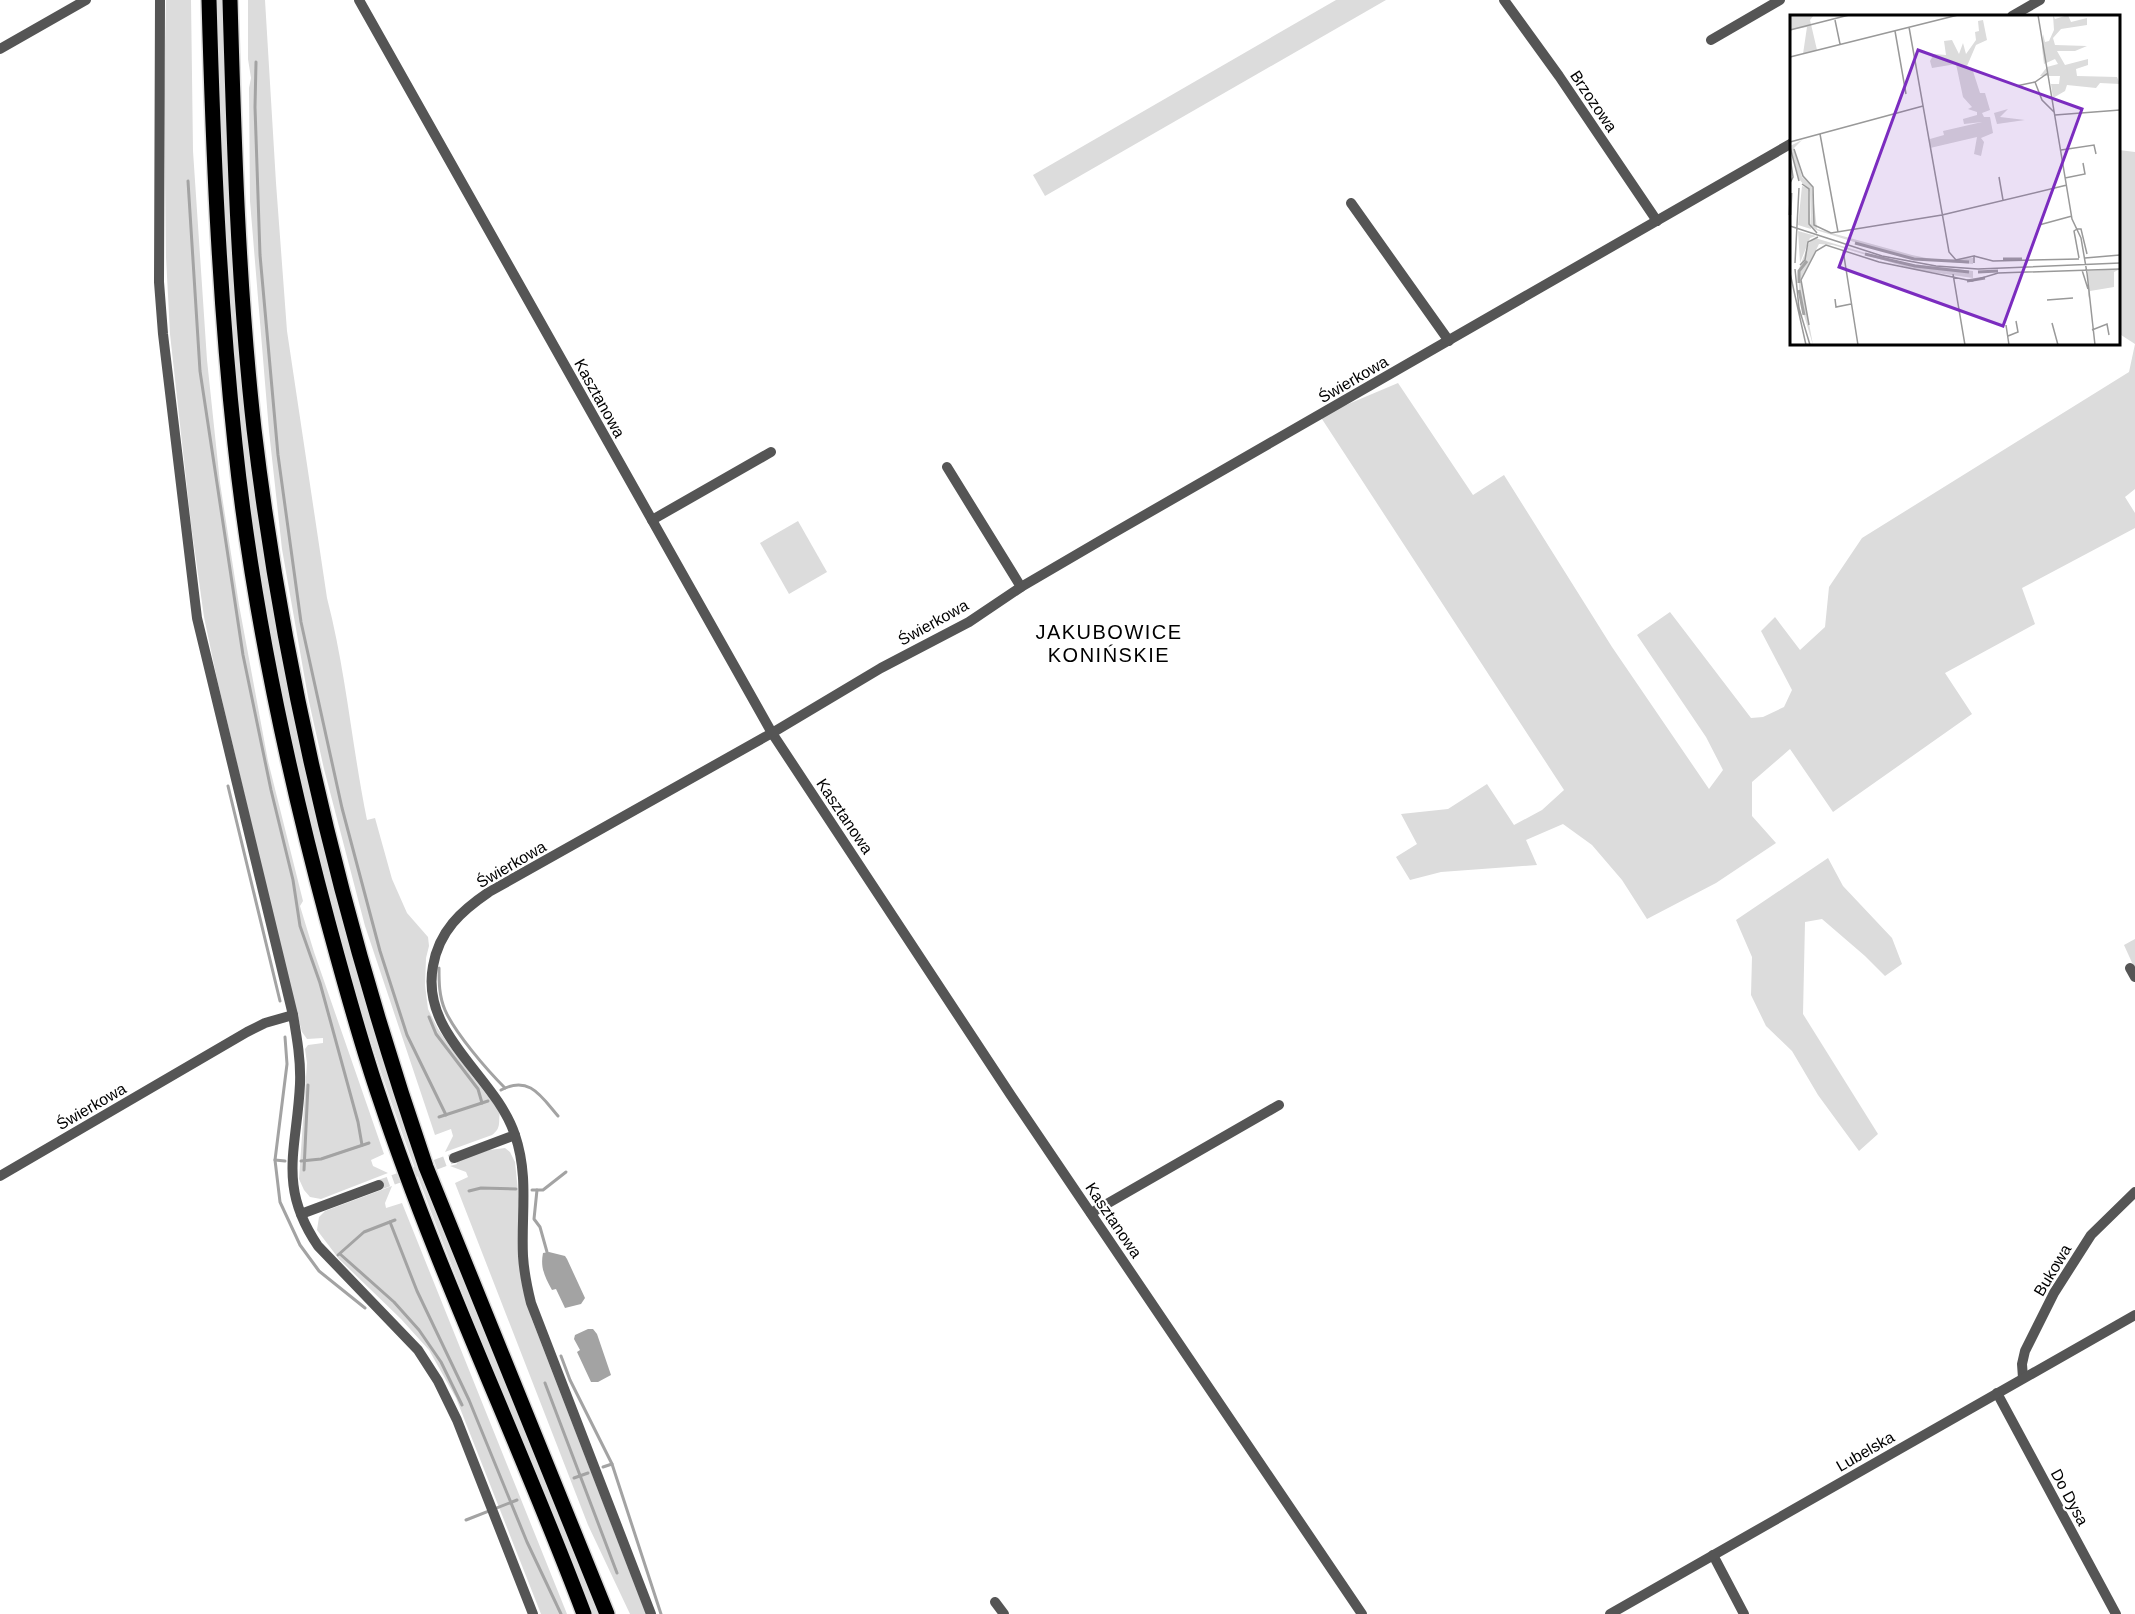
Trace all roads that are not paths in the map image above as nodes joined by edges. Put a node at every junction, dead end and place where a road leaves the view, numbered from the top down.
1 (86, 0) edge
2 (160, 0) edge
3 (209, 0) edge
4 (230, 0) edge
5 (359, 0) edge
6 (1504, 0) edge
7 (1780, 0) edge
8 (2040, 0) edge
9 (2014, 15) edge
10 (1711, 40) dead end
11 (0, 49) edge
12 (1790, 144) edge
13 (1351, 203) dead end
14 (1657, 221) junction
15 (1449, 340) junction
16 (771, 452) dead end
17 (947, 467) dead end
18 (652, 520) junction
19 (1021, 587) junction
20 (772, 733) junction
21 (293, 1015) junction
22 (1279, 1105) dead end
23 (515, 1135) junction
24 (454, 1158) tunnel mouth
25 (0, 1176) edge
26 (379, 1185) tunnel mouth
27 (2135, 1192) edge
28 (1091, 1213) junction
29 (301, 1214) junction
30 (2135, 1315) edge
31 (2023, 1378) junction
32 (1997, 1393) junction
33 (1713, 1555) junction
34 (995, 1602) dead end
35 (533, 1614) edge
36 (584, 1614) edge
37 (608, 1614) edge
38 (651, 1614) edge
39 (1004, 1614) edge
40 (1362, 1614) edge
41 (1610, 1614) edge
42 (1744, 1614) edge
43 (2116, 1614) edge

1 - 11 street
2 - 21 street
3 - 36 highway
4 - 37 highway
5 - 18 street, Kasztanowa
6 - 14 street, Brzozowa
7 - 10 street
8 - 9 street
12 - 14 street, Świerkowa
13 - 15 street
14 - 15 street, Świerkowa
15 - 19 street, Świerkowa
16 - 18 street
17 - 19 street
18 - 20 street, Kasztanowa
19 - 20 street, Świerkowa
20 - 23 street, Świerkowa
20 - 28 street, Kasztanowa
21 - 25 street, Świerkowa
21 - 29 street
22 - 28 street
23 - 24 street
23 - 38 street, Świerkowa
26 - 29 street
27 - 31 street, Bukowa
28 - 40 street, Kasztanowa
29 - 35 street
30 - 31 street, Lubelska
31 - 32 street, Lubelska
32 - 33 street, Lubelska
32 - 43 street, Do Dysa
33 - 41 street, Lubelska
33 - 42 street
34 - 39 street

